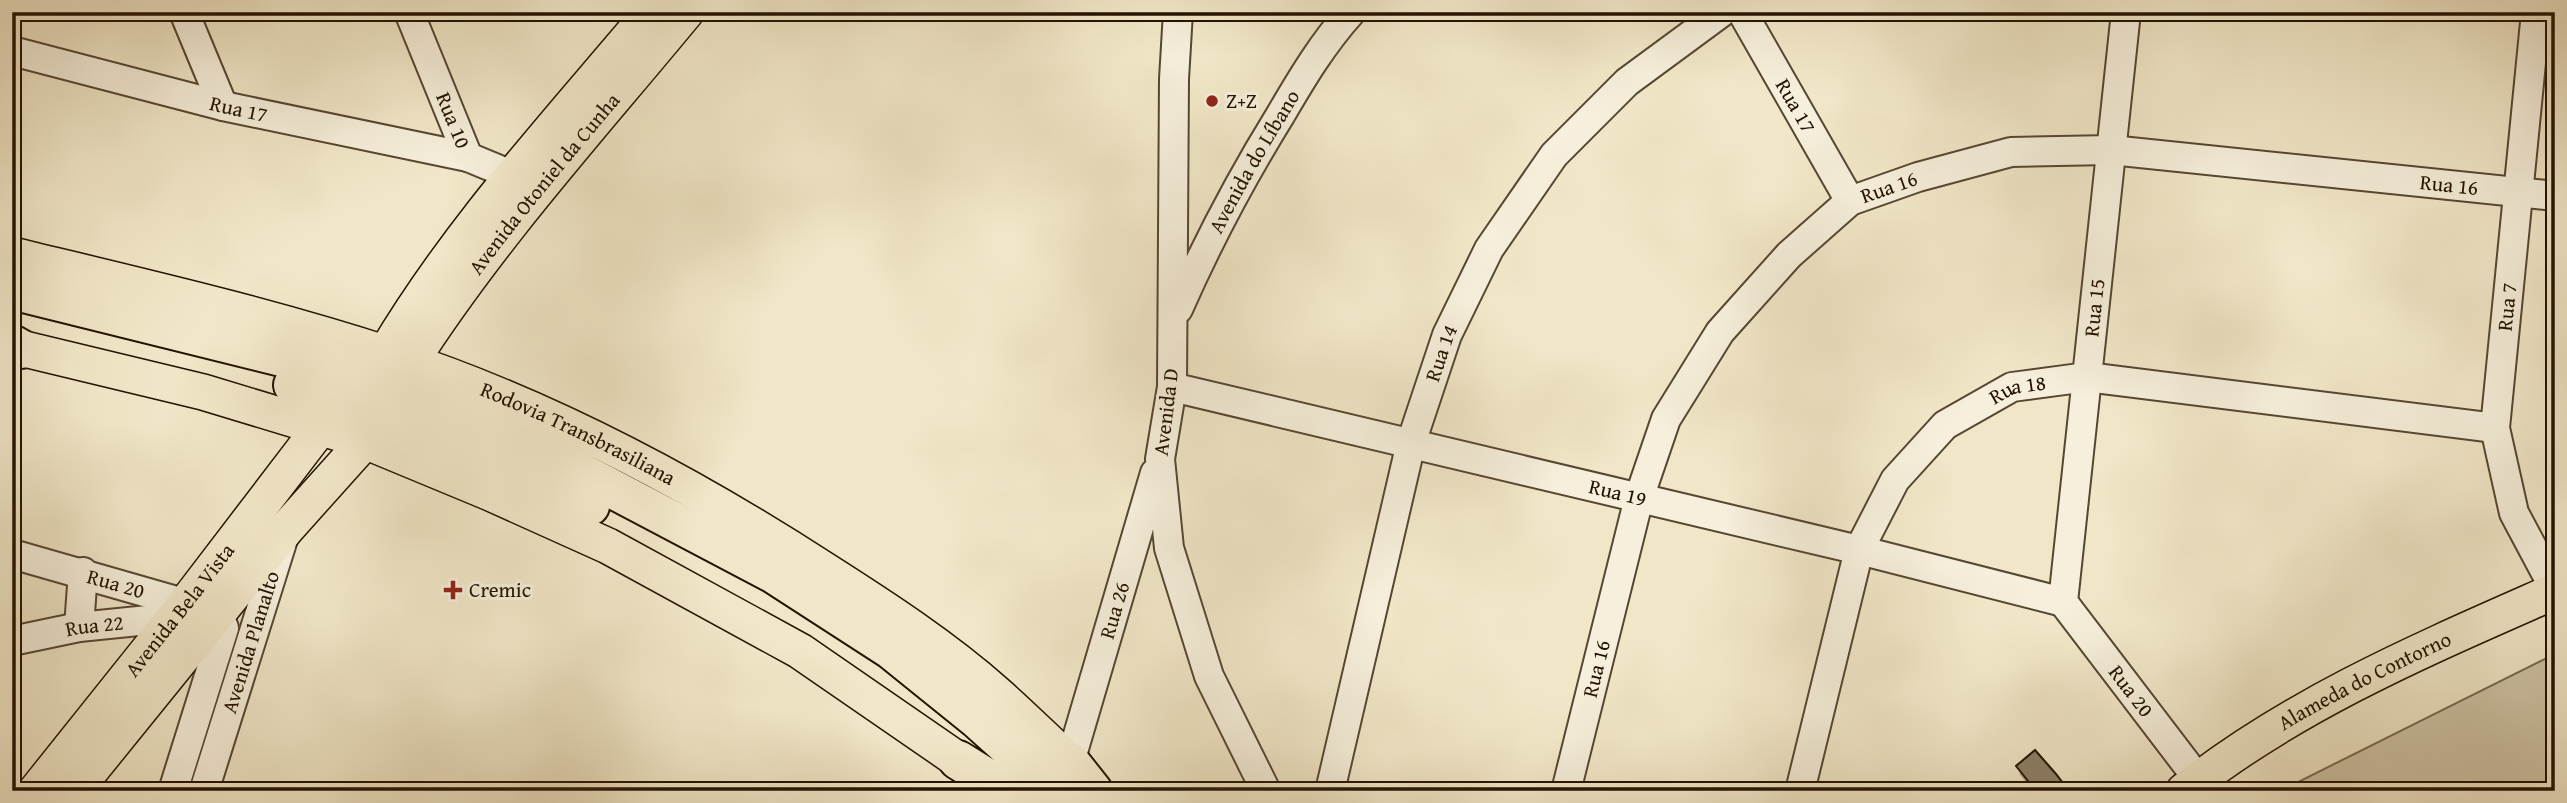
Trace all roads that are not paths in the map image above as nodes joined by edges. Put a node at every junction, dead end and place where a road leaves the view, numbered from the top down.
1 (184, 12) edge
2 (409, 12) edge
3 (686, 12) edge
4 (1178, 12) edge
5 (1351, 12) edge
6 (1721, 12) edge
7 (1742, 12) edge
8 (2126, 12) edge
9 (2536, 12) edge
10 (646, 14) edge
11 (12, 51) edge
12 (223, 106) junction
13 (2111, 150) junction
14 (468, 157) junction
15 (526, 181) junction
16 (2518, 193) junction
17 (2555, 196) edge
18 (1850, 201) junction
19 (12, 255) edge
20 (12, 290) edge
21 (1173, 321) junction
22 (15, 338) edge
23 (398, 358) junction
24 (2087, 377) junction
25 (1172, 387) junction
26 (320, 428) junction
27 (2495, 428) junction
28 (365, 441) junction
29 (1411, 443) junction
30 (1160, 459) junction
31 (1639, 498) junction
32 (257, 511) junction
33 (287, 528) junction
34 (1859, 550) junction
35 (12, 554) edge
36 (83, 572) junction
37 (2555, 590) edge
38 (2063, 602) junction
39 (181, 609) junction
40 (219, 615) junction
41 (79, 627) junction
42 (12, 641) edge
43 (958, 760) junction
44 (1073, 781) edge
45 (2191, 785) edge
46 (36, 791) edge
47 (74, 791) edge
48 (173, 791) edge
49 (204, 791) edge
50 (982, 791) edge
51 (1007, 791) edge
52 (1019, 791) edge
53 (1266, 791) edge
54 (1330, 791) edge
55 (1566, 791) edge
56 (1800, 791) edge

1 - 12 street
2 - 14 street, Rua 10
3 - 15 main road, Avenida Otoniel da Cunha
4 - 21 street, Avenida D
5 - 21 street, Avenida do Líbano
6 - 29 street, Rua 14
7 - 18 street, Rua 17
8 - 13 street, Rua 15
9 - 16 street, Rua 7
10 - 15 main road, Avenida Otoniel da Cunha
11 - 12 street, Rua 17
12 - 14 street, Rua 17
13 - 16 street, Rua 16
13 - 18 street, Rua 16
13 - 24 street, Rua 15
14 - 15 street, Rua 10
15 - 23 main road, Avenida Otoniel da Cunha
16 - 17 street, Rua 16
16 - 27 street, Rua 7
18 - 31 street, Rua 16
19 - 23 main road, Rodovia Transbrasiliana
20 - 44 highway, Rodovia Transbrasiliana
21 - 25 street, Avenida D
22 - 26 main road
22 - 52 highway
23 - 44 main road, Rodovia Transbrasiliana
24 - 27 street, Rua 18
24 - 34 street, Rua 18
24 - 38 street, Rua 15
25 - 29 street, Rua 19
25 - 30 street, Avenida D
26 - 28 main road
26 - 32 main road, Avenida Bela Vista
27 - 37 street, Rua 7
28 - 33 main road, Avenida Bela Vista
28 - 43 main road
29 - 31 street, Rua 19
29 - 54 street, Rua 14
30 - 44 street, Rua 26
30 - 53 street, Avenida D
31 - 34 street, Rua 19
31 - 55 street, Rua 16
32 - 33 street
32 - 39 main road, Avenida Bela Vista
33 - 40 main road, Avenida Bela Vista
33 - 49 street, Avenida Planalto
34 - 38 street, Rua 19
34 - 56 street, Rua 18
35 - 36 street, Rua 20
36 - 39 street, Rua 20
36 - 41 street
37 - 45 main road, Alameda do Contorno
38 - 45 street, Rua 20
39 - 40 street, Rua 20
39 - 41 street, Rua 22
39 - 46 main road, Avenida Bela Vista
40 - 47 main road, Avenida Bela Vista
40 - 48 street, Avenida Planalto
41 - 42 street, Rua 22
43 - 50 street
43 - 51 highway

